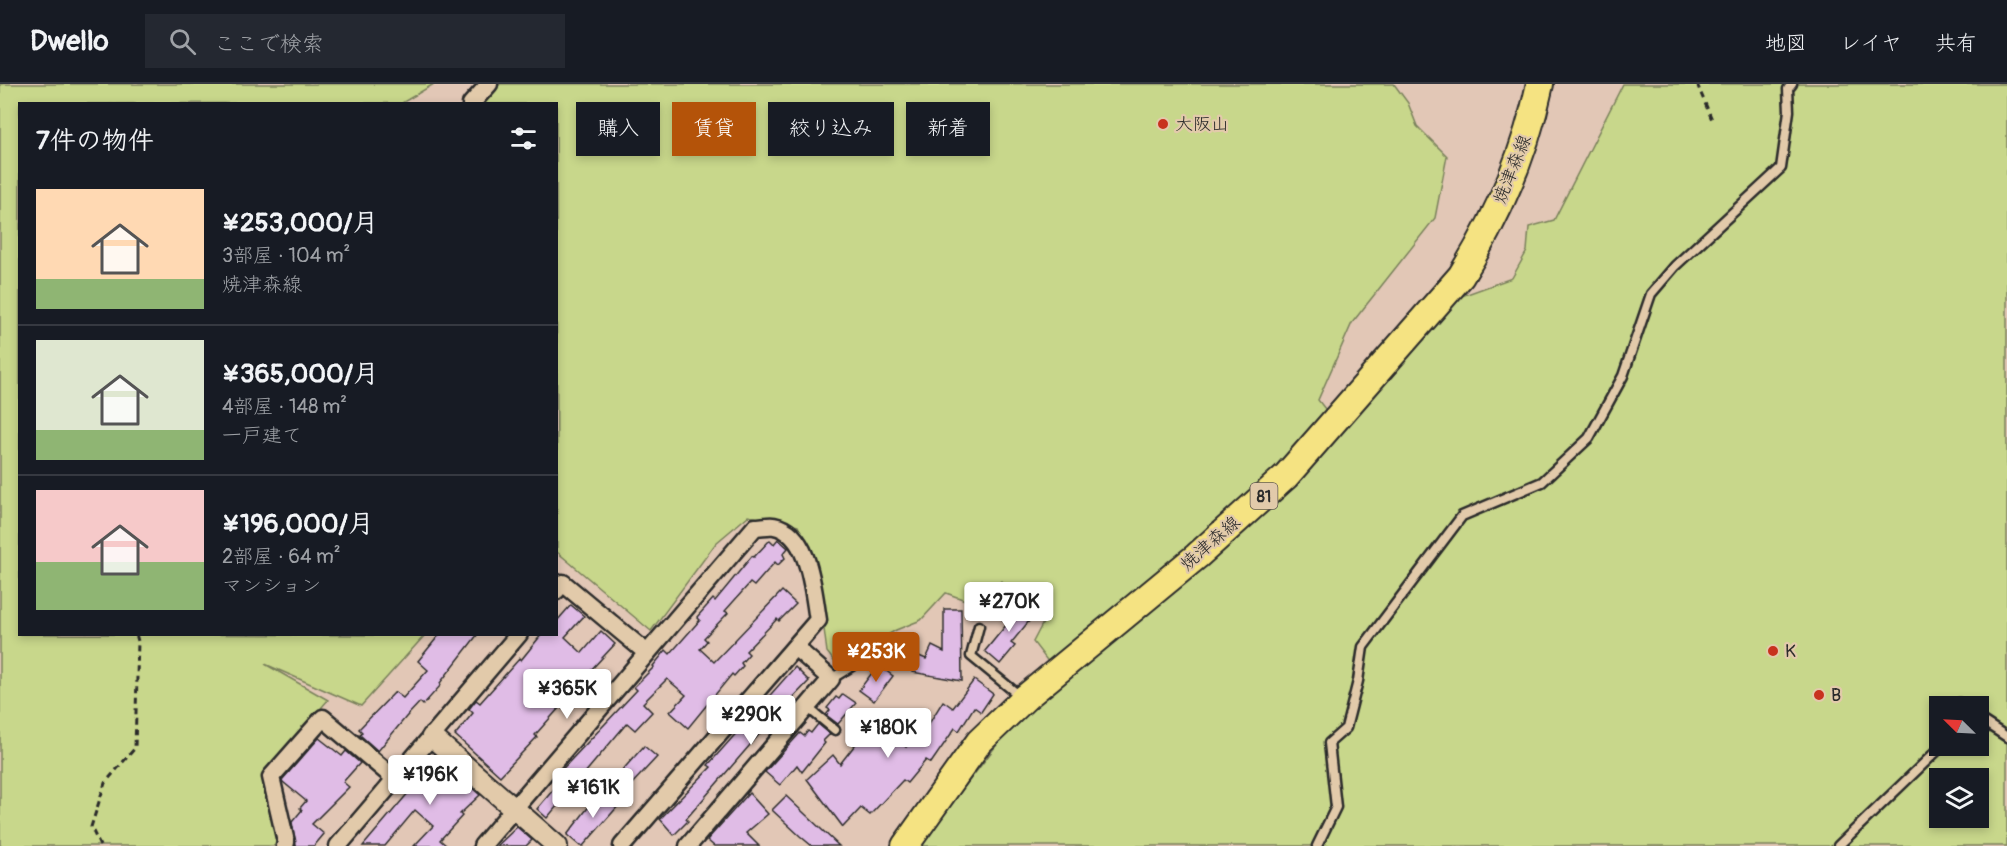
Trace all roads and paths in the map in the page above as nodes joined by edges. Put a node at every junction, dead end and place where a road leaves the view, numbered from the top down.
1 (489, 84) edge
2 (1540, 84) edge
3 (1697, 84) edge
4 (1792, 84) edge
5 (473, 102) edge
6 (1713, 122) dead end
7 (558, 589) edge
8 (979, 626) dead end
9 (137, 636) edge
10 (517, 636) edge
11 (795, 647) junction
12 (647, 653) junction
13 (860, 661) dead end
14 (831, 679) junction
15 (1024, 699) junction
16 (807, 707) junction
17 (1989, 725) edge
18 (835, 730) dead end
19 (432, 736) junction
20 (2007, 737) edge
21 (1932, 756) edge
22 (394, 778) junction
23 (514, 809) junction
24 (100, 846) edge
25 (285, 846) edge
26 (338, 846) edge
27 (482, 846) edge
28 (557, 846) edge
29 (622, 846) edge
30 (688, 846) edge
31 (905, 846) edge
32 (1317, 846) edge
33 (1838, 846) edge

1 - 5 street
2 - 15 main road, 焼津森線 / 81
3 - 6 path
4 - 32 lane
7 - 12 street
8 - 15 lane
9 - 24 path
10 - 19 street
11 - 12 street
11 - 14 street
11 - 29 street
12 - 23 street
13 - 14 lane
14 - 16 street
15 - 31 main road, 焼津森線 / 81
16 - 18 lane
16 - 30 street
17 - 20 lane
19 - 22 street
19 - 23 street
21 - 33 lane
22 - 25 street
22 - 26 street
23 - 27 street
23 - 28 street

